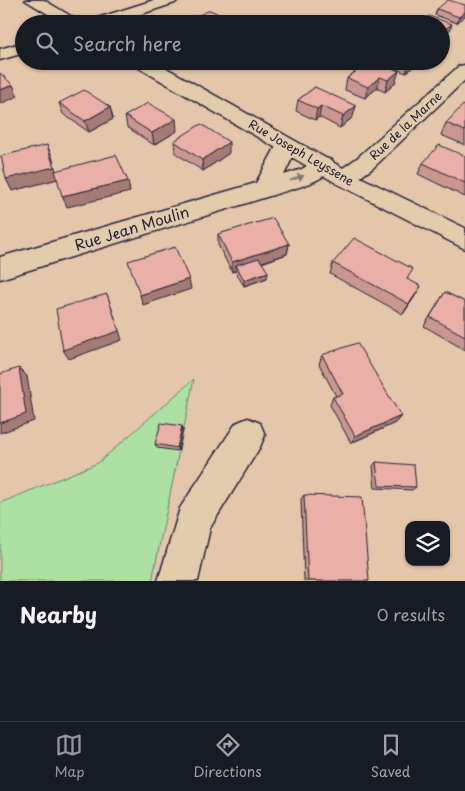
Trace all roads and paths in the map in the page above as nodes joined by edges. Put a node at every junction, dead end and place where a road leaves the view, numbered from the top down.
1 (33, 0) edge
2 (170, 0) edge
3 (60, 15) edge
4 (122, 15) edge
5 (15, 50) edge
6 (0, 55) edge
7 (156, 70) edge
8 (465, 70) edge
9 (287, 146) junction
10 (324, 166) junction
11 (344, 178) junction
12 (265, 190) junction
13 (465, 239) edge
14 (0, 268) edge
15 (248, 435) dead end
16 (178, 581) edge

1 - 3 street
2 - 4 street
5 - 6 street
7 - 9 street, Rue Joseph Leyssene
8 - 11 street, Rue de la Marne
9 - 10 street, Rue Joseph Leyssene
9 - 12 street
10 - 11 street, Rue Joseph Leyssene
12 -> 10 street, Rue Jean Moulin
11 - 13 street, Rue Joseph Leyssene
12 - 14 street, Rue Jean Moulin
15 - 16 street

